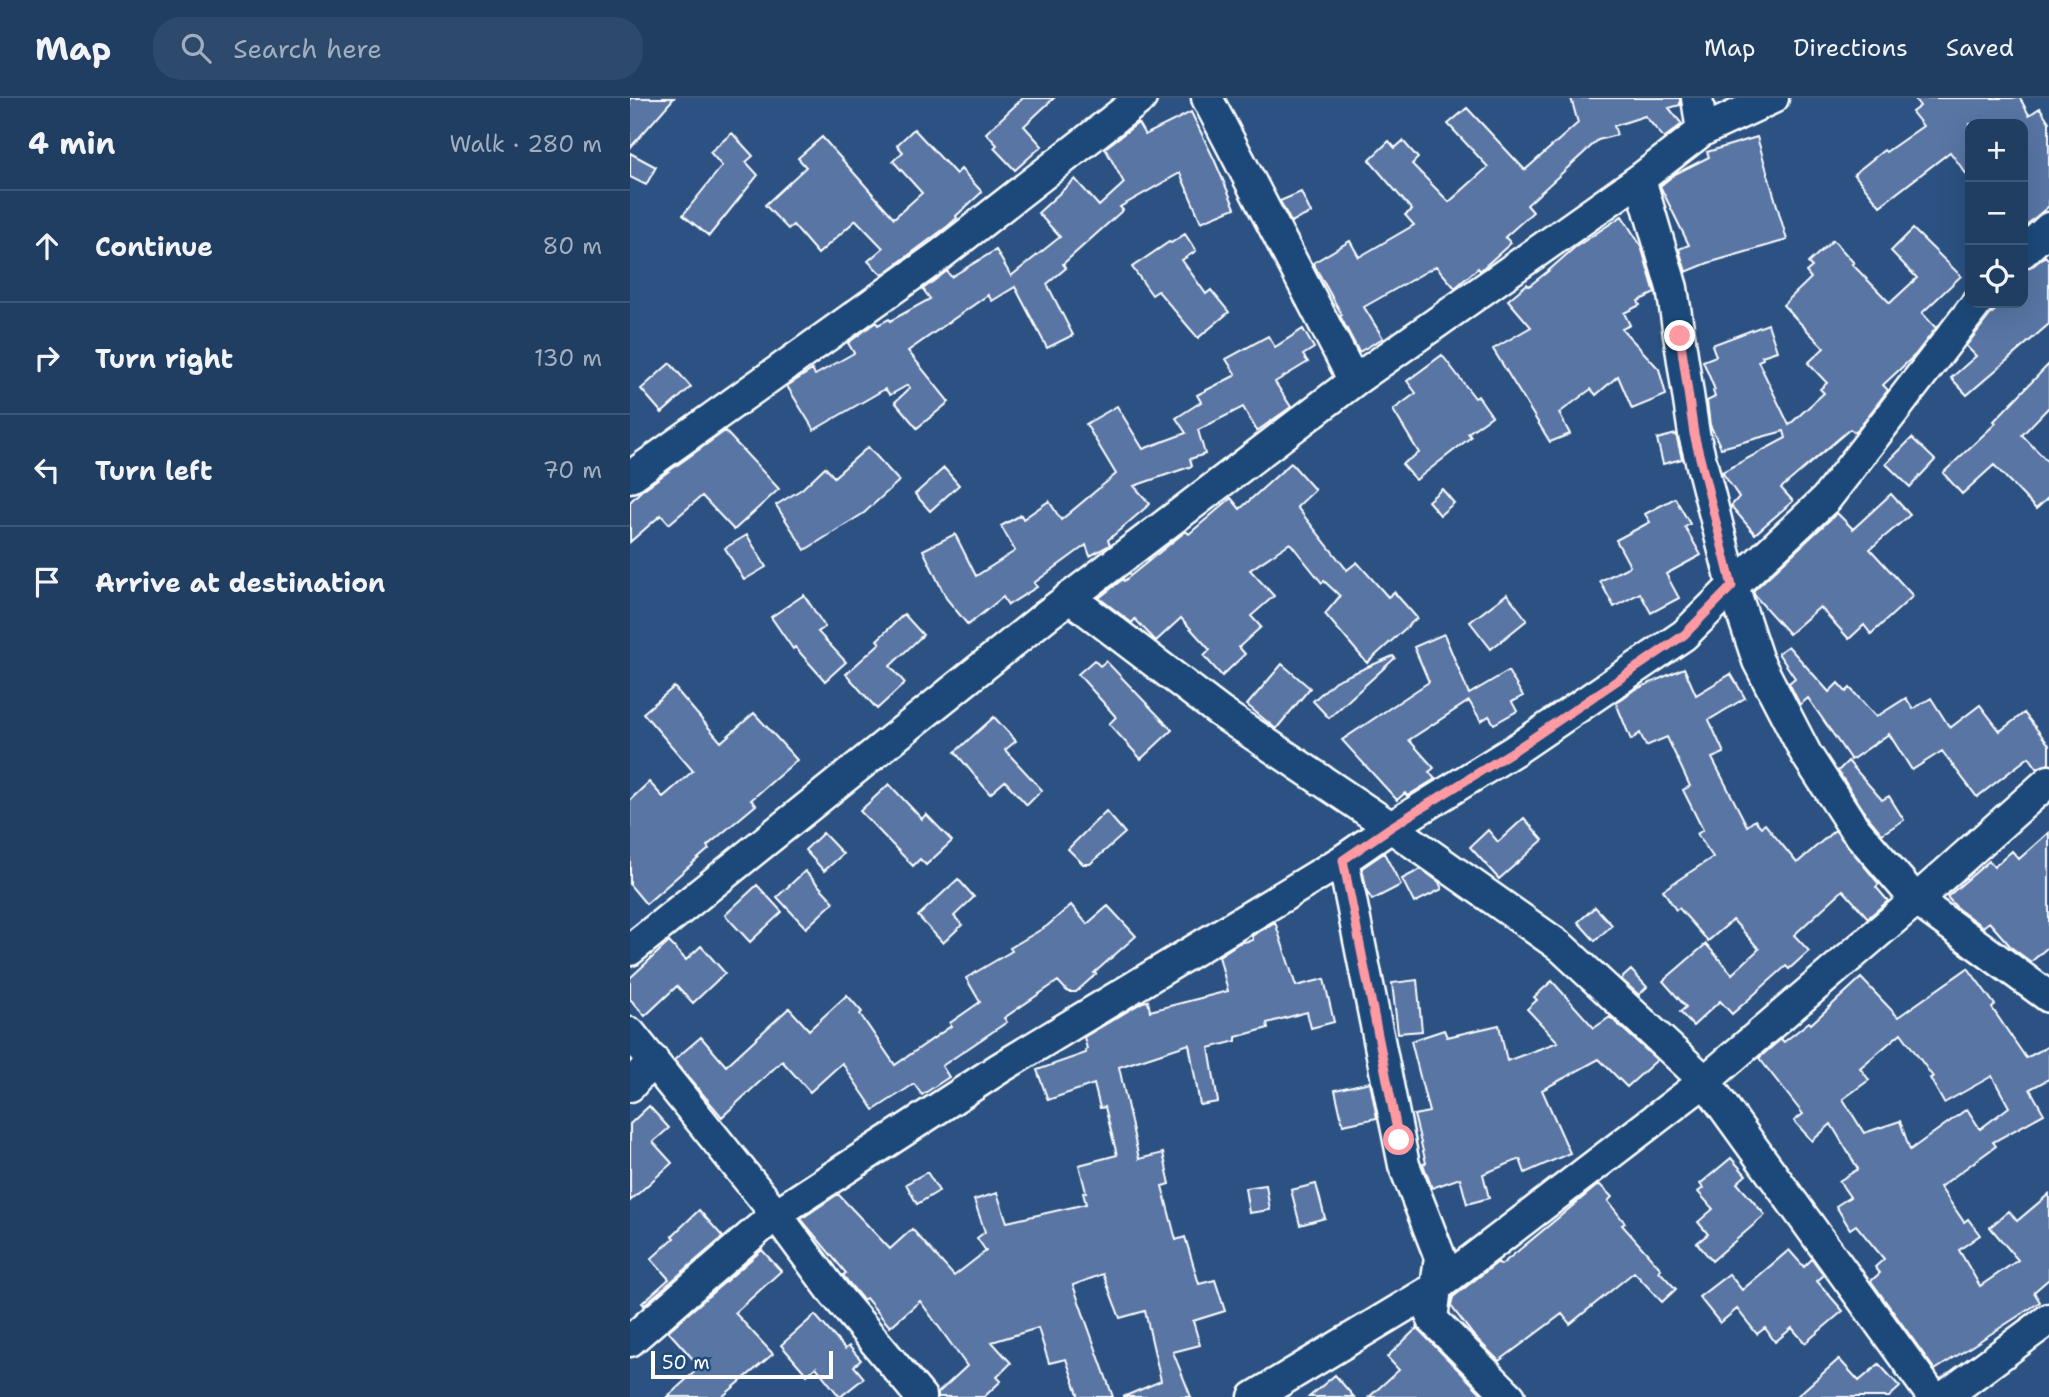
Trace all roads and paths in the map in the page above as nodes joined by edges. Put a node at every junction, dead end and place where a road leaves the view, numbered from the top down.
1 (1141, 98) edge
2 (1207, 98) edge
3 (1697, 98) edge
4 (1773, 98) edge
5 (1702, 131) junction
6 (1640, 179) junction
7 (2049, 228) edge
8 (2028, 247) edge
9 (1973, 308) edge
10 (1354, 381) junction
11 (630, 477) edge
12 (1732, 586) junction
13 (1069, 597) junction
14 (2049, 781) edge
15 (1391, 827) junction
16 (1343, 860) junction
17 (1916, 900) junction
18 (630, 950) edge
19 (2049, 997) edge
20 (630, 1034) edge
21 (653, 1060) junction
22 (1705, 1082) junction
23 (630, 1086) edge
24 (776, 1214) junction
25 (1435, 1288) junction
26 (2049, 1319) edge
27 (630, 1341) edge
28 (921, 1397) edge
29 (1254, 1397) edge
30 (1510, 1397) edge
31 (1933, 1397) edge
32 (1944, 1397) edge

1 - 11 street
2 - 10 street
3 - 5 street
4 - 5 street
5 - 6 street
6 - 10 street
6 - 12 street
7 - 8 street
9 - 12 street
10 - 13 street
12 - 15 street
12 - 17 street
13 - 15 street
13 - 18 street
14 - 17 street
15 - 16 street
15 - 22 street
16 - 24 street
16 - 25 street
17 - 19 street
17 - 22 street
20 - 21 street
21 - 23 street
21 - 24 street
22 - 25 street
22 - 31 street
24 - 27 street
24 - 28 street
25 - 29 street
25 - 30 street
26 - 32 street

